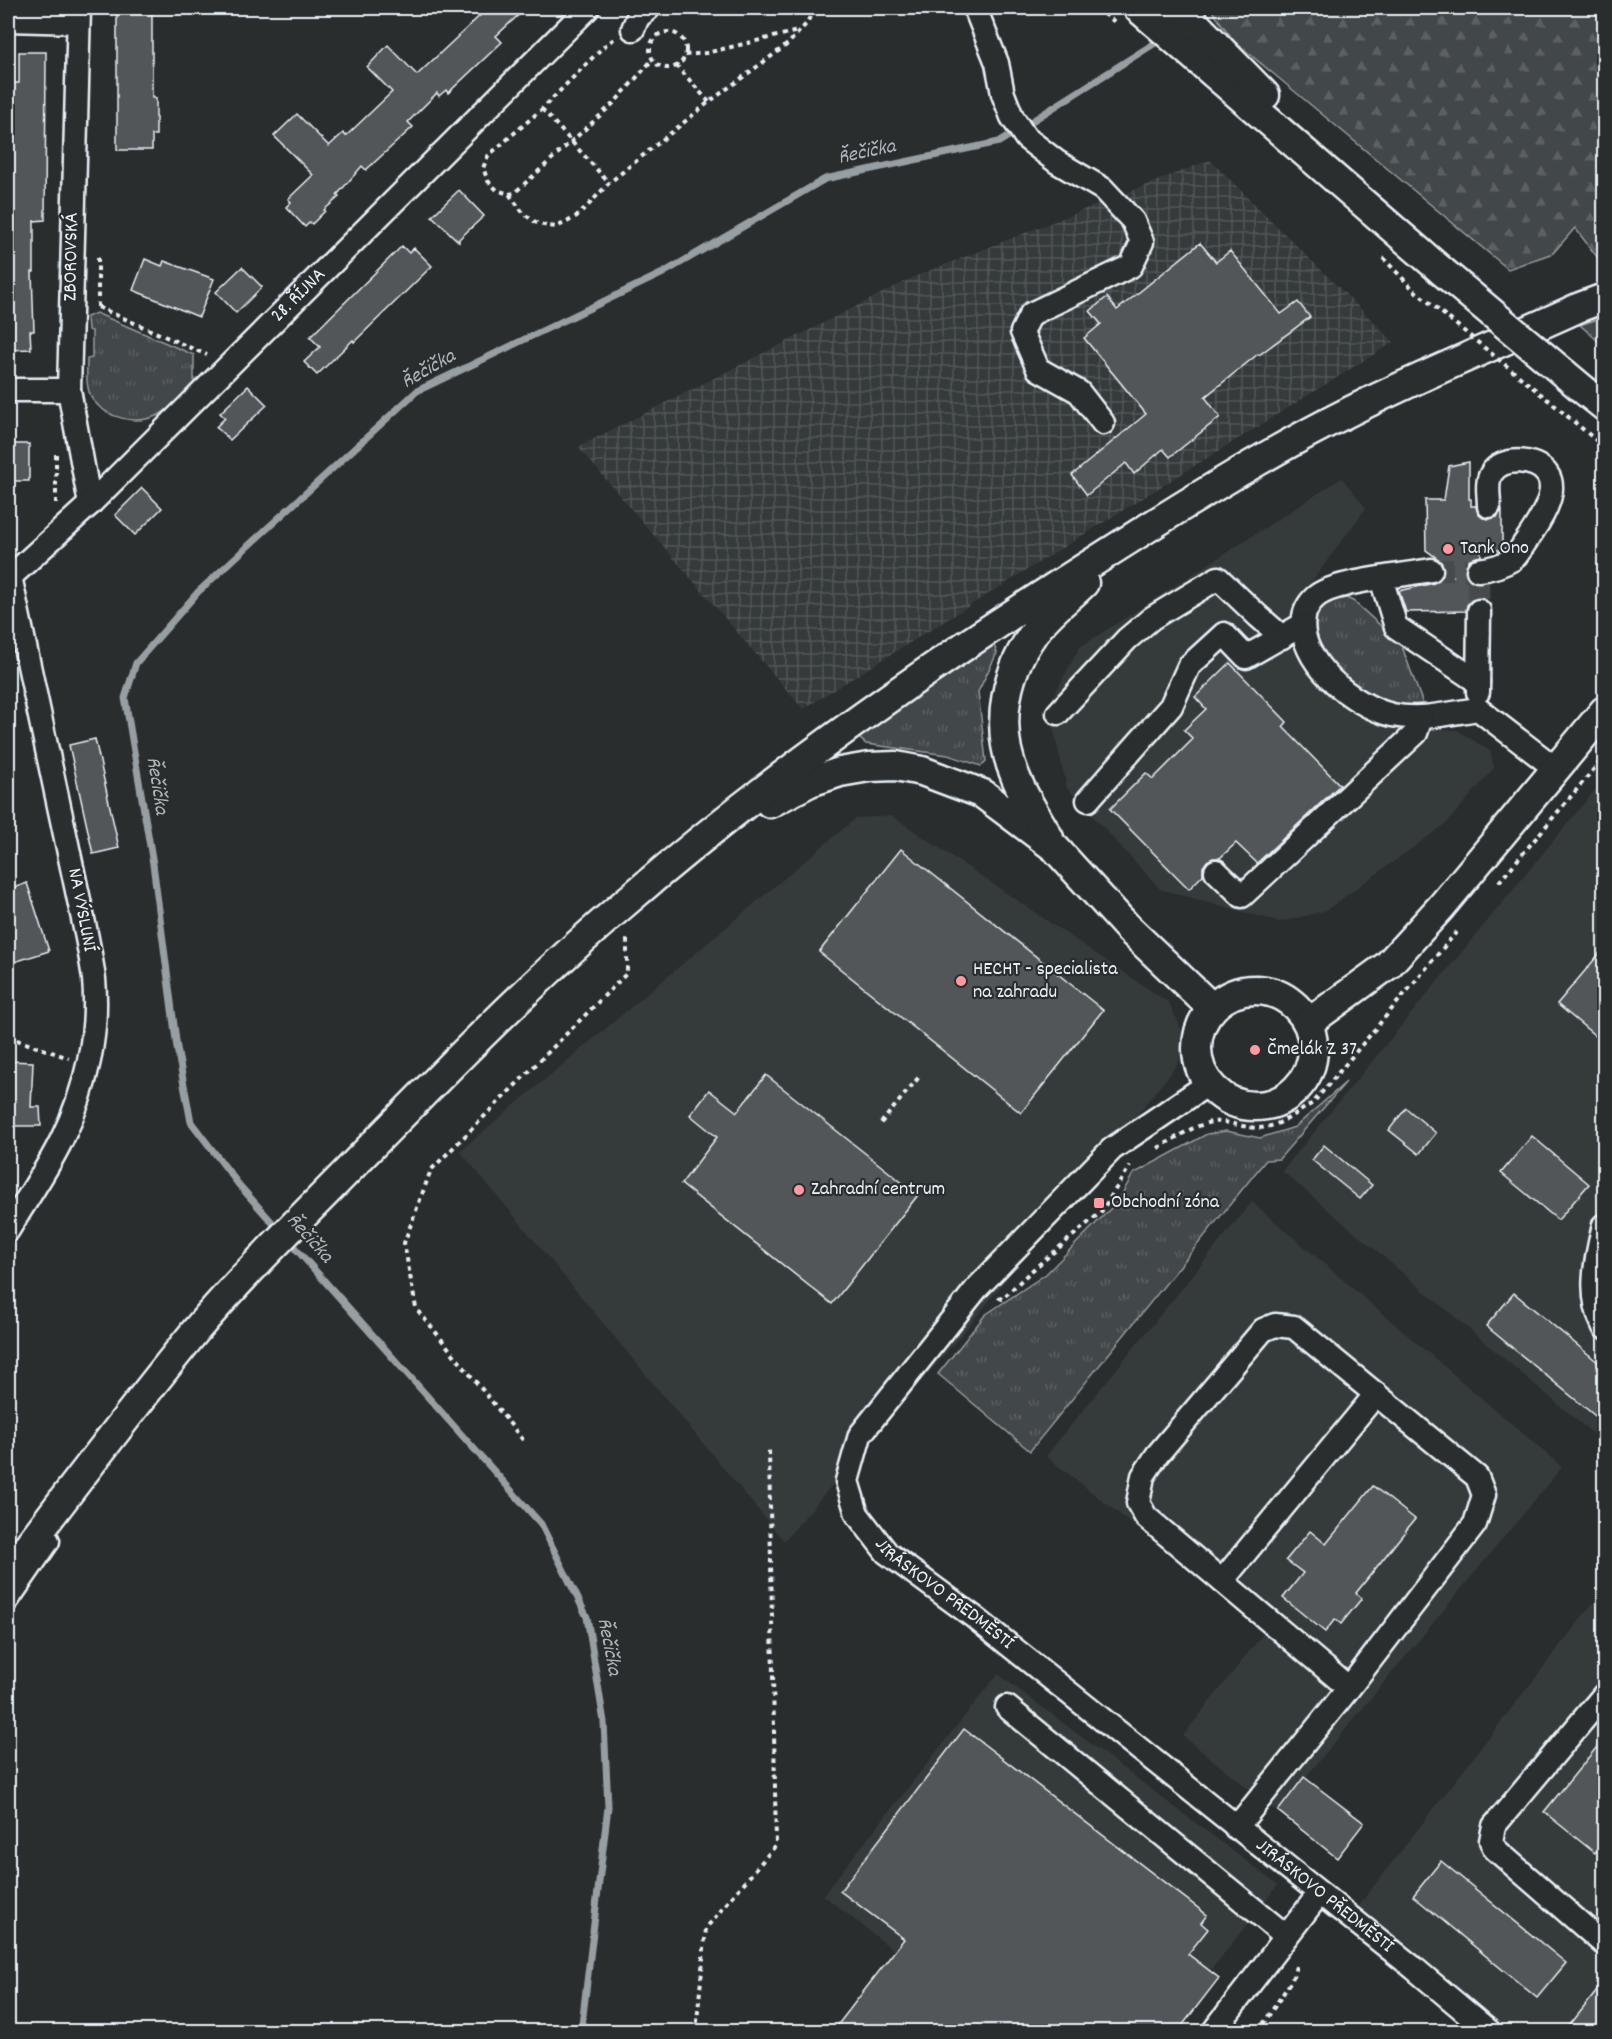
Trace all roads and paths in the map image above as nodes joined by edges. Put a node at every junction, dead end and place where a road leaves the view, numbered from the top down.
1 (588, 8) edge
2 (649, 8) edge
3 (975, 8) edge
4 (1138, 8) edge
5 (1180, 8) edge
6 (811, 9) edge
7 (79, 15) edge
8 (8, 20) edge
9 (633, 29) joint
10 (800, 30) junction
11 (685, 55) junction
12 (653, 59) junction
13 (676, 65) junction
14 (709, 102) junction
15 (542, 109) junction
16 (571, 141) junction
17 (609, 183) junction
18 (509, 194) junction
19 (1366, 204) junction
20 (1414, 290) dead end
21 (1605, 298) edge
22 (98, 308) dead end
23 (202, 355) dead end
24 (8, 390) edge
25 (69, 390) junction
26 (1595, 399) edge
27 (1103, 423) dead end
28 (55, 443) dead end
29 (1605, 447) edge
30 (90, 504) junction
31 (55, 506) dead end
32 (1489, 506) dead end
33 (1133, 536) junction
34 (1481, 567) tunnel mouth
35 (1431, 570) tunnel mouth
36 (9, 578) edge
37 (1382, 578) junction
38 (1479, 611) tunnel mouth
39 (1302, 626) junction
40 (1282, 637) junction
41 (1478, 682) junction
42 (1479, 709) junction
43 (1605, 711) edge
44 (1058, 713) dead end
45 (1421, 718) junction
46 (1605, 757) edge
47 (1556, 769) junction
48 (1088, 800) dead end
49 (700, 841) junction
50 (1055, 848) junction
51 (1216, 871) dead end
52 (1497, 884) dead end
53 (627, 901) junction
54 (1466, 920) dead end
55 (1212, 1008) junction
56 (1308, 1023) junction
57 (8, 1037) edge
58 (82, 1061) junction
59 (919, 1077) dead end
60 (1208, 1084) junction
61 (881, 1123) dead end
62 (1148, 1153) dead end
63 (1131, 1164) dead end
64 (1605, 1225) edge
65 (8, 1230) edge
66 (977, 1288) junction
67 (1605, 1327) edge
68 (198, 1329) junction
69 (1376, 1394) junction
70 (523, 1440) dead end
71 (769, 1450) dead end
72 (8, 1572) edge
73 (1222, 1581) junction
74 (8, 1599) edge
75 (1348, 1688) junction
76 (1605, 1695) edge
77 (1007, 1707) dead end
78 (1236, 1828) junction
79 (1318, 1894) junction
80 (1286, 1936) junction
81 (1602, 1936) edge
82 (696, 2031) edge
83 (1213, 2031) edge
84 (1490, 2031) edge

1 - 30 street, 28. ŘÍJNA
2 - 9 street
3 - 27 street
4 - 19 main road
5 - 19 main road
6 - 10 path
7 - 8 street
7 - 25 street, ZBOROVSKÁ
9 - 15 path
10 - 11 path
10 - 14 path
11 - 12 path
11 - 13 path
12 - 13 path
12 - 16 path
13 - 14 path
14 - 17 path
15 - 16 path
15 - 18 path
16 - 17 path
16 - 18 path
17 - 18 path
19 - 26 main road, bridge
20 - 29 path, bridge
21 - 33 main road
22 - 23 path
24 - 25 street
25 - 30 street, ZBOROVSKÁ
28 - 31 path
30 - 36 street, 28. ŘÍJNA
32 - 34 street
33 - 49 main road
33 - 50 main road
35 - 37 street
36 - 58 street, NA VÝSLUNÍ
37 - 39 street
37 - 41 street
38 - 41 street
39 - 40 street
39 - 45 street
40 - 44 street
40 - 48 street
41 - 42 street
42 - 45 street
42 - 47 street
43 - 47 main road
45 - 51 street
46 - 52 path
47 - 56 main road
49 - 50 main road
49 - 53 main road
50 - 55 main road
53 - 68 main road
53 - 70 path
54 - 62 path
55 - 56 main road
55 - 60 main road
56 - 60 main road
57 - 58 path
58 - 65 street, NA VÝSLUNÍ
59 - 61 path
60 - 66 street, JIRÁSKOVO PŘEDMĚSTÍ
63 - 66 path
64 - 67 street
66 - 78 street, JIRÁSKOVO PŘEDMĚSTÍ
68 - 72 main road
68 - 74 street
69 - 73 street
69 - 73 street
69 - 75 street
71 - 82 path
73 - 75 street
75 - 78 street
76 - 81 street
77 - 80 street
78 - 79 street, JIRÁSKOVO PŘEDMĚSTÍ
79 - 80 street
79 - 84 street, JIRÁSKOVO PŘEDMĚSTÍ
80 - 83 street

